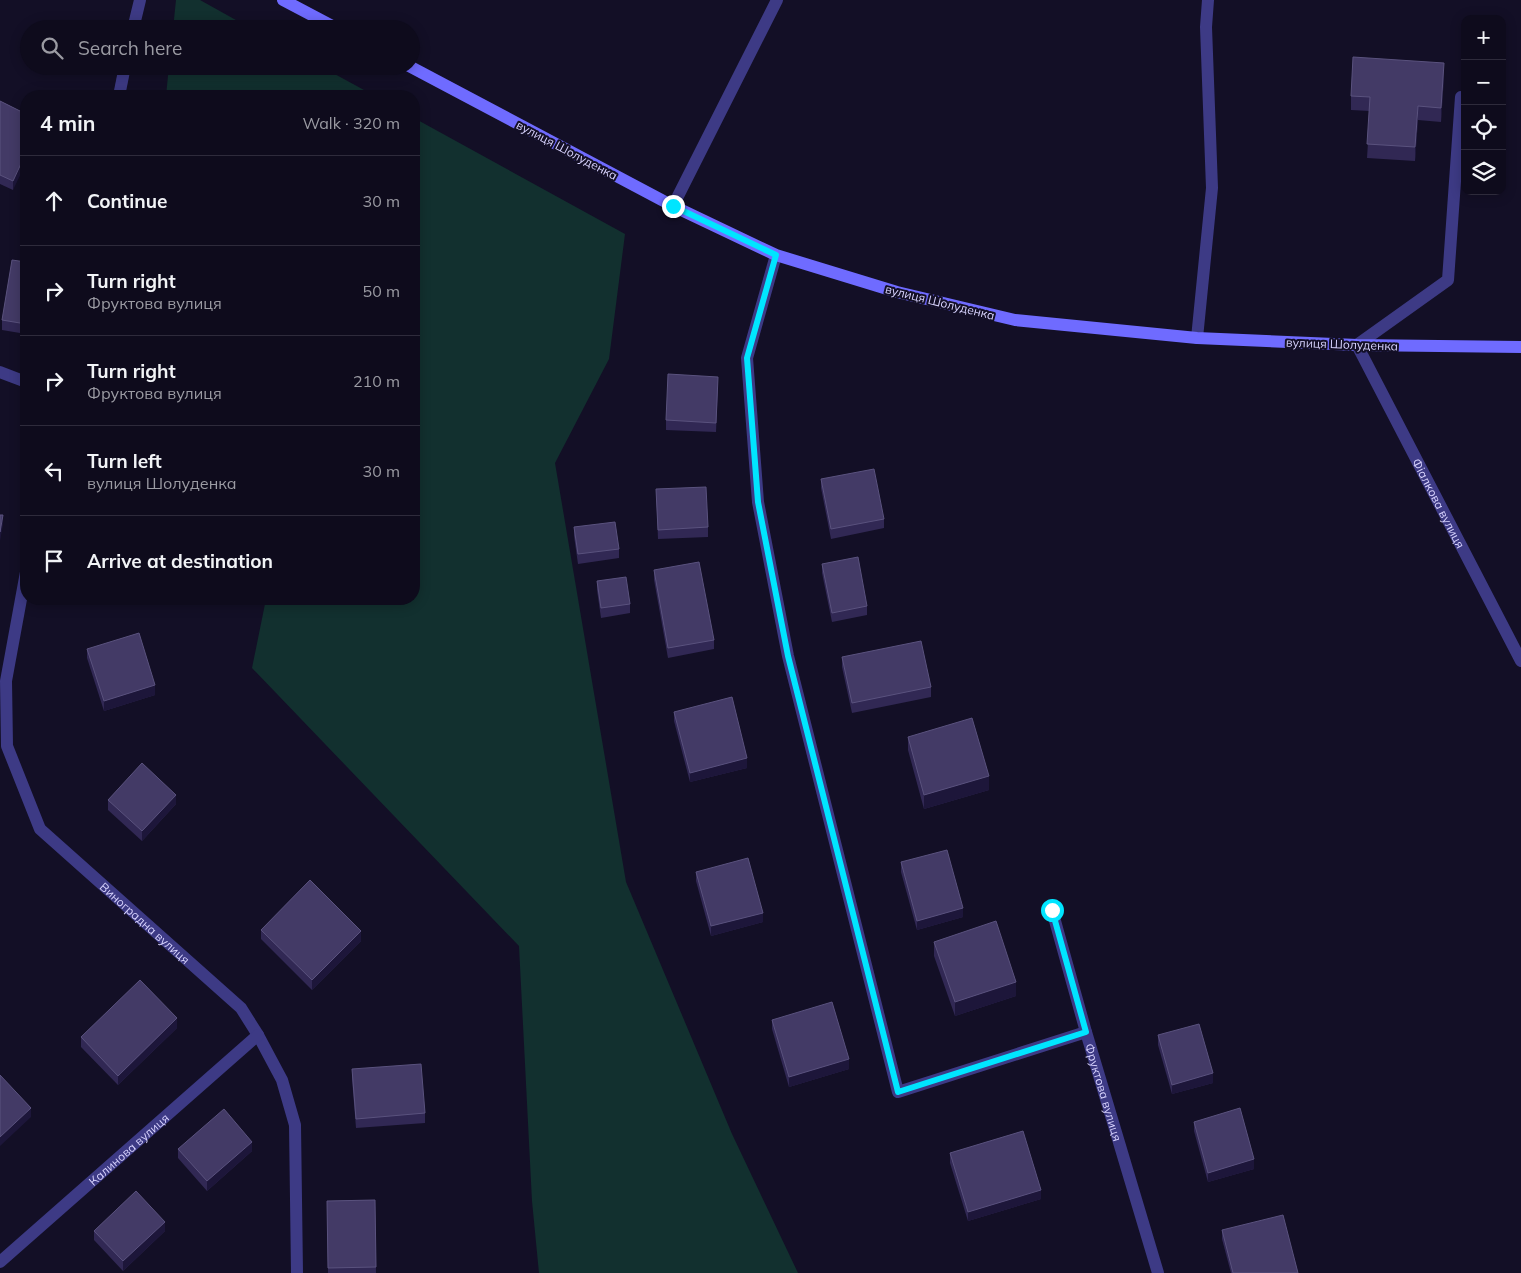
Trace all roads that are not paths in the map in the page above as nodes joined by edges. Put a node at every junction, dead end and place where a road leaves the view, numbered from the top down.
1 (140, 0) edge
2 (283, 0) edge
3 (777, 0) edge
4 (1208, 0) edge
5 (135, 20) edge
6 (321, 20) edge
7 (420, 72) edge
8 (123, 75) edge
9 (120, 90) edge
10 (1461, 97) dead end
11 (673, 206) junction
12 (776, 255) junction
13 (1197, 338) junction
14 (1357, 345) junction
15 (1521, 347) edge
16 (0, 372) edge
17 (20, 380) edge
18 (20, 605) edge
19 (1521, 661) edge
20 (1052, 910) dead end
21 (1086, 1032) junction
22 (258, 1035) junction
23 (0, 1262) edge
24 (296, 1273) edge
25 (1158, 1273) edge

1 - 5 street
2 - 6 main road
3 - 11 street
4 - 13 street
7 - 11 main road, вулиця Шолуденка
8 - 9 street
10 - 14 street
11 - 12 main road, вулиця Шолуденка
12 - 13 main road, вулиця Шолуденка
12 - 21 street, Фруктова вулиця
13 - 14 main road, вулиця Шолуденка
14 - 15 main road, вулиця Шолуденка
14 - 19 street, Фіалкова вулиця
16 - 17 street
18 - 22 street, Виноградна вулиця
20 - 21 street
21 - 25 street, Фруктова вулиця
22 - 23 street, Калинова вулиця
22 - 24 street, Виноградна вулиця

